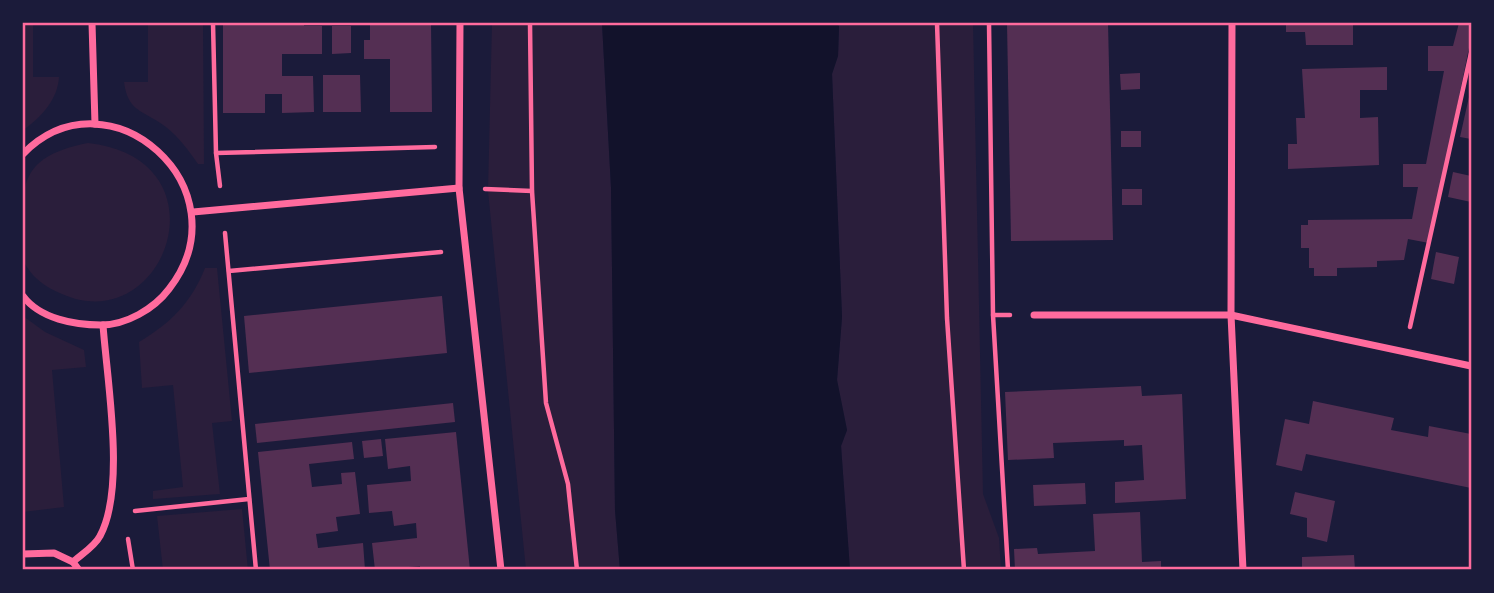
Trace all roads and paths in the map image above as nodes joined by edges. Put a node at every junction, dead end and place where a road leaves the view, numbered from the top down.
1 (92, 23) edge
2 (213, 23) edge
3 (460, 23) edge
4 (530, 23) edge
5 (937, 23) edge
6 (989, 23) edge
7 (1232, 23) edge
8 (1471, 52) edge
9 (95, 124) junction
10 (460, 147) junction
11 (216, 153) junction
12 (23, 154) edge
13 (459, 188) junction
14 (532, 191) junction
15 (193, 212) junction
16 (223, 212) junction
17 (467, 250) junction
18 (229, 271) junction
19 (23, 296) edge
20 (1034, 315) dead end
21 (1231, 315) junction
22 (103, 325) junction
23 (1405, 352) junction
24 (1471, 366) edge
25 (249, 499) junction
26 (110, 513) junction
27 (23, 554) edge
28 (73, 562) junction
29 (79, 570) edge
30 (256, 570) edge
31 (501, 570) edge
32 (577, 570) edge
33 (964, 570) edge
34 (1008, 570) edge
35 (1243, 570) edge

1 - 9 street
2 - 11 path
3 - 10 street
4 - 14 path
5 - 33 path
6 - 34 path
7 - 21 street
8 - 23 path
9 - 12 street
9 - 15 street
10 - 11 path
10 - 13 street
11 - 16 path
13 - 14 path
13 - 16 street
13 - 17 street
14 - 32 path
15 - 16 street
15 - 22 street
16 - 18 path
17 - 18 path
17 - 31 street
18 - 25 path
19 - 22 street
20 - 21 street
21 - 23 street
21 - 35 street
22 - 26 street
23 - 24 street
25 - 26 path
25 - 30 path
26 - 28 street
27 - 28 street
28 - 29 street

